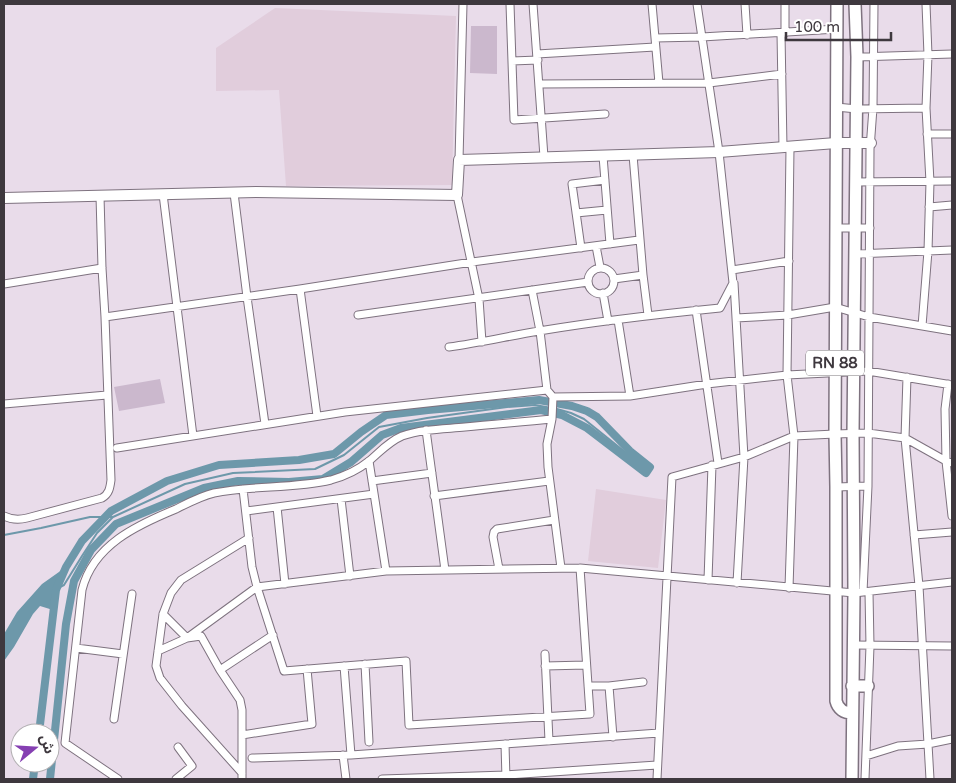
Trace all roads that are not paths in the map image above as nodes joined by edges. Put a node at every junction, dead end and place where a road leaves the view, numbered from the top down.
1 (463, 4) edge
2 (510, 4) edge
3 (533, 4) edge
4 (652, 4) edge
5 (697, 4) edge
6 (745, 4) edge
7 (785, 4) edge
8 (838, 4) edge
9 (855, 4) edge
10 (874, 4) edge
11 (926, 4) edge
12 (856, 23) junction
13 (837, 27) junction
14 (783, 33) junction
15 (747, 35) junction
16 (702, 37) junction
17 (655, 38) junction
18 (656, 47) junction
19 (952, 54) edge
20 (928, 55) junction
21 (537, 57) junction
22 (857, 57) junction
23 (874, 57) junction
24 (512, 61) junction
25 (782, 74) junction
26 (659, 83) junction
27 (709, 83) junction
28 (540, 84) junction
29 (836, 108) junction
30 (856, 108) junction
31 (873, 108) junction
32 (926, 108) junction
33 (605, 114) dead end
34 (542, 118) junction
35 (927, 134) junction
36 (952, 134) edge
37 (836, 143) junction
38 (856, 143) junction
39 (871, 143) junction
40 (786, 148) junction
41 (719, 152) junction
42 (633, 155) junction
43 (603, 156) junction
44 (544, 157) junction
45 (458, 160) junction
46 (605, 180) junction
47 (952, 181) edge
48 (856, 182) junction
49 (870, 182) junction
50 (930, 182) junction
51 (234, 193) junction
52 (163, 194) junction
53 (457, 195) junction
54 (100, 196) junction
55 (4, 198) edge
56 (952, 205) edge
57 (929, 206) junction
58 (607, 210) junction
59 (576, 213) junction
60 (836, 228) junction
61 (870, 228) junction
62 (856, 229) junction
63 (639, 240) junction
64 (610, 244) junction
65 (596, 246) junction
66 (581, 248) junction
67 (952, 250) edge
68 (928, 251) junction
69 (856, 254) junction
70 (869, 254) junction
71 (789, 261) junction
72 (472, 262) junction
73 (600, 267) junction
74 (102, 268) junction
75 (732, 270) junction
76 (643, 275) junction
77 (614, 279) junction
78 (588, 282) junction
79 (734, 283) junction
80 (4, 284) edge
81 (300, 289) junction
82 (532, 290) junction
83 (604, 294) junction
84 (247, 297) junction
85 (479, 298) junction
86 (176, 307) junction
87 (835, 307) junction
88 (696, 310) junction
89 (855, 313) junction
90 (358, 315) dead end
91 (648, 315) junction
92 (788, 315) junction
93 (869, 317) junction
94 (105, 318) junction
95 (736, 318) junction
96 (618, 320) junction
97 (608, 321) junction
98 (922, 326) junction
99 (540, 331) junction
100 (952, 332) edge
101 (482, 342) junction
102 (449, 347) dead end
103 (854, 371) junction
104 (868, 371) junction
105 (835, 372) junction
106 (787, 375) junction
107 (907, 377) junction
108 (739, 381) junction
109 (707, 384) junction
110 (950, 384) edge
111 (547, 390) junction
112 (107, 395) junction
113 (630, 396) junction
114 (553, 400) junction
115 (4, 404) edge
116 (317, 416) junction
117 (553, 416) junction
118 (265, 424) junction
119 (426, 430) junction
120 (854, 433) junction
121 (868, 433) junction
122 (835, 434) junction
123 (193, 436) junction
124 (794, 436) junction
125 (905, 438) junction
126 (117, 448) dead end
127 (744, 457) junction
128 (369, 461) junction
129 (949, 462) edge
130 (715, 464) junction
131 (432, 473) junction
132 (372, 481) junction
133 (549, 481) junction
134 (868, 486) junction
135 (836, 487) junction
136 (854, 487) junction
137 (243, 489) junction
138 (374, 494) junction
139 (434, 496) junction
140 (341, 499) junction
141 (277, 507) junction
142 (246, 511) junction
143 (4, 516) edge
144 (952, 516) edge
145 (854, 519) junction
146 (866, 519) junction
147 (554, 520) junction
148 (952, 532) edge
149 (914, 535) junction
150 (249, 538) junction
151 (561, 568) junction
152 (580, 568) junction
153 (499, 569) junction
154 (445, 570) junction
155 (386, 571) junction
156 (350, 576) junction
157 (667, 576) junction
158 (708, 580) junction
159 (952, 582) edge
160 (737, 583) junction
161 (285, 584) junction
162 (919, 586) junction
163 (257, 587) junction
164 (789, 588) junction
165 (836, 592) junction
166 (862, 592) junction
167 (132, 594) dead end
168 (164, 614) junction
169 (273, 635) junction
170 (187, 638) junction
171 (853, 645) junction
172 (870, 646) junction
173 (922, 646) junction
174 (952, 646) edge
175 (76, 648) junction
176 (158, 651) junction
177 (123, 654) junction
178 (545, 654) dead end
179 (365, 664) junction
180 (586, 665) junction
181 (344, 666) junction
182 (545, 666) junction
183 (308, 669) junction
184 (220, 670) junction
185 (643, 682) dead end
186 (588, 686) junction
187 (609, 686) junction
188 (852, 686) junction
189 (868, 686) junction
190 (852, 713) junction
191 (547, 717) junction
192 (114, 719) dead end
193 (659, 733) junction
194 (242, 735) junction
195 (613, 737) junction
196 (952, 739) edge
197 (549, 741) junction
198 (369, 742) dead end
199 (505, 744) junction
200 (928, 744) junction
201 (178, 748) dead end
202 (347, 755) junction
203 (866, 756) junction
204 (252, 758) dead end
205 (657, 765) junction
206 (242, 776) edge
207 (506, 777) edge
208 (118, 779) edge
209 (176, 779) edge
210 (346, 779) edge
211 (382, 779) edge
212 (657, 779) edge
213 (852, 779) edge
214 (865, 779) edge
215 (930, 779) edge

1 - 45 street
2 - 24 street
3 - 21 street
4 - 17 street
5 - 16 street
6 - 15 street
7 - 14 street
8 - 13 main road, RN 88
9 - 12 main road
10 - 23 street
11 - 20 street
12 - 13 main road
12 - 22 main road
13 - 14 street
13 - 29 main road, RN 88
14 - 15 street
14 - 25 street
15 - 16 street
16 - 17 street
16 - 27 street
17 - 18 street
18 - 21 street
18 - 26 street
19 - 20 street
20 - 23 street
20 - 32 street
21 - 24 street
21 - 28 street
22 - 23 street
22 - 30 main road
23 - 31 street
24 - 34 street
25 - 27 street
25 - 40 street
26 - 27 street
26 - 28 street
27 - 41 street
28 - 34 street
29 - 30 street
29 - 37 main road, RN 88
30 - 31 street
30 - 38 main road
31 - 32 street
31 - 39 street
32 - 35 street
33 - 34 street
34 - 44 street
35 - 36 street
35 - 50 street
37 - 38 street
37 - 40 street
37 - 60 main road, RN 88
38 - 39 street
38 - 48 main road
39 - 49 street
40 - 41 street
40 - 71 street
41 - 42 street
41 - 75 street
42 - 43 street
42 - 63 street
43 - 44 street
43 - 46 street
44 - 45 street
45 - 53 street
46 - 58 street
46 - 59 street
47 - 50 street
48 - 49 street
48 - 62 main road
49 - 50 street
49 - 61 street
50 - 57 street
51 - 52 street
51 - 53 street
51 - 84 street
52 - 54 street
52 - 86 street
53 - 72 street
54 - 55 street
54 - 74 street
56 - 57 street
57 - 68 street
58 - 59 street
58 - 64 street
59 - 66 street
60 - 62 street
60 - 87 main road, RN 88
61 - 62 street
61 - 70 street
62 - 69 main road
63 - 64 street
63 - 76 street
64 - 65 street
65 - 66 street
65 - 73 street
66 - 72 street
67 - 68 street
68 - 70 street
68 - 98 street
69 - 70 street
69 - 89 main road
70 - 93 street
71 - 75 street
71 - 92 street
72 - 81 street
72 - 85 street
73 - 77 street
73 - 78 street
74 - 80 street
74 - 94 street
75 - 79 street
76 - 77 street
76 - 91 street
77 - 83 street
78 - 82 street
78 - 83 street
79 - 88 street
79 - 95 street
81 - 84 street
81 - 116 street
82 - 85 street
82 - 99 street
83 - 97 street
84 - 86 street
84 - 118 street
85 - 90 street
85 - 101 street
86 - 94 street
86 - 123 street
87 - 89 street
87 - 92 street
87 - 105 main road, RN 88
88 - 91 street
88 - 109 street
89 - 93 street
89 - 103 main road
91 - 96 street
92 - 95 street
92 - 106 street
93 - 98 street
93 - 104 street
94 - 112 street
95 - 108 street
96 - 97 street
96 - 113 street
97 - 99 street
98 - 100 street
99 - 101 street
99 - 111 street
101 - 102 street
103 - 104 street
103 - 105 street
103 - 120 main road
104 - 107 street
104 - 121 street
105 - 106 street
105 - 122 main road, RN 88
106 - 108 street
106 - 124 street
107 - 110 street
107 - 125 street
108 - 109 street
108 - 127 street
109 - 113 street
109 - 130 street
110 - 129 street
111 - 114 street
111 - 116 street
112 - 115 street
112 - 143 street
113 - 114 street
114 - 117 street
116 - 118 street
117 - 119 street
117 - 133 street
118 - 123 street
119 - 128 street
119 - 131 street
120 - 121 street
120 - 122 street
120 - 136 main road
121 - 125 street
121 - 134 street
122 - 124 street
122 - 135 main road, RN 88
123 - 126 street
124 - 127 street
124 - 164 street
125 - 129 street
125 - 149 street
127 - 130 street
127 - 160 street
128 - 132 street
128 - 137 street
129 - 144 street
130 - 157 street
130 - 158 street
131 - 132 street
131 - 139 street
132 - 138 street
133 - 139 street
133 - 147 street
134 - 136 street
134 - 146 street
135 - 136 street
135 - 165 main road, RN 88
136 - 145 main road
137 - 142 street
137 - 175 street
138 - 140 street
138 - 155 street
139 - 154 street
140 - 141 street
140 - 156 street
141 - 142 street
141 - 161 street
142 - 150 street
145 - 146 main road
145 - 166 main road
146 - 166 street
147 - 151 street
147 - 153 street
148 - 149 street
149 - 162 street
150 - 163 street
150 - 168 street
151 - 152 street
151 - 153 street
152 - 157 street
152 - 180 street
153 - 154 street
154 - 155 street
155 - 156 street
156 - 161 street
157 - 158 street
157 - 193 street
158 - 160 street
159 - 162 street
160 - 164 street
161 - 163 street
162 - 166 street
162 - 173 street
163 - 169 street
163 - 170 street
164 - 165 street
165 - 166 street
165 - 190 main road, RN 88
166 - 171 main road
166 - 172 street
167 - 177 street
168 - 170 street
168 - 176 street
169 - 183 street
169 - 184 street
170 - 176 street
170 - 184 street
171 - 172 street
171 - 188 main road
172 - 173 street
172 - 189 street
173 - 174 street
173 - 200 street
175 - 177 street
175 - 208 street
176 - 206 street
177 - 192 street
178 - 182 street
179 - 181 street
179 - 191 street
179 - 198 street
180 - 182 street
180 - 186 street
181 - 183 street
181 - 202 street
182 - 191 street
183 - 194 street
184 - 194 street
185 - 187 street
186 - 187 street
186 - 191 street
187 - 195 street
188 - 189 main road
188 - 190 main road
189 - 203 street
190 - 213 main road
191 - 197 street
193 - 195 street
193 - 205 street
194 - 206 street
195 - 197 street
196 - 200 street
197 - 199 street
199 - 202 street
199 - 207 street
200 - 203 street
200 - 215 street
201 - 209 street
202 - 204 street
202 - 210 street
203 - 214 street
205 - 207 street
205 - 212 street
207 - 211 street

